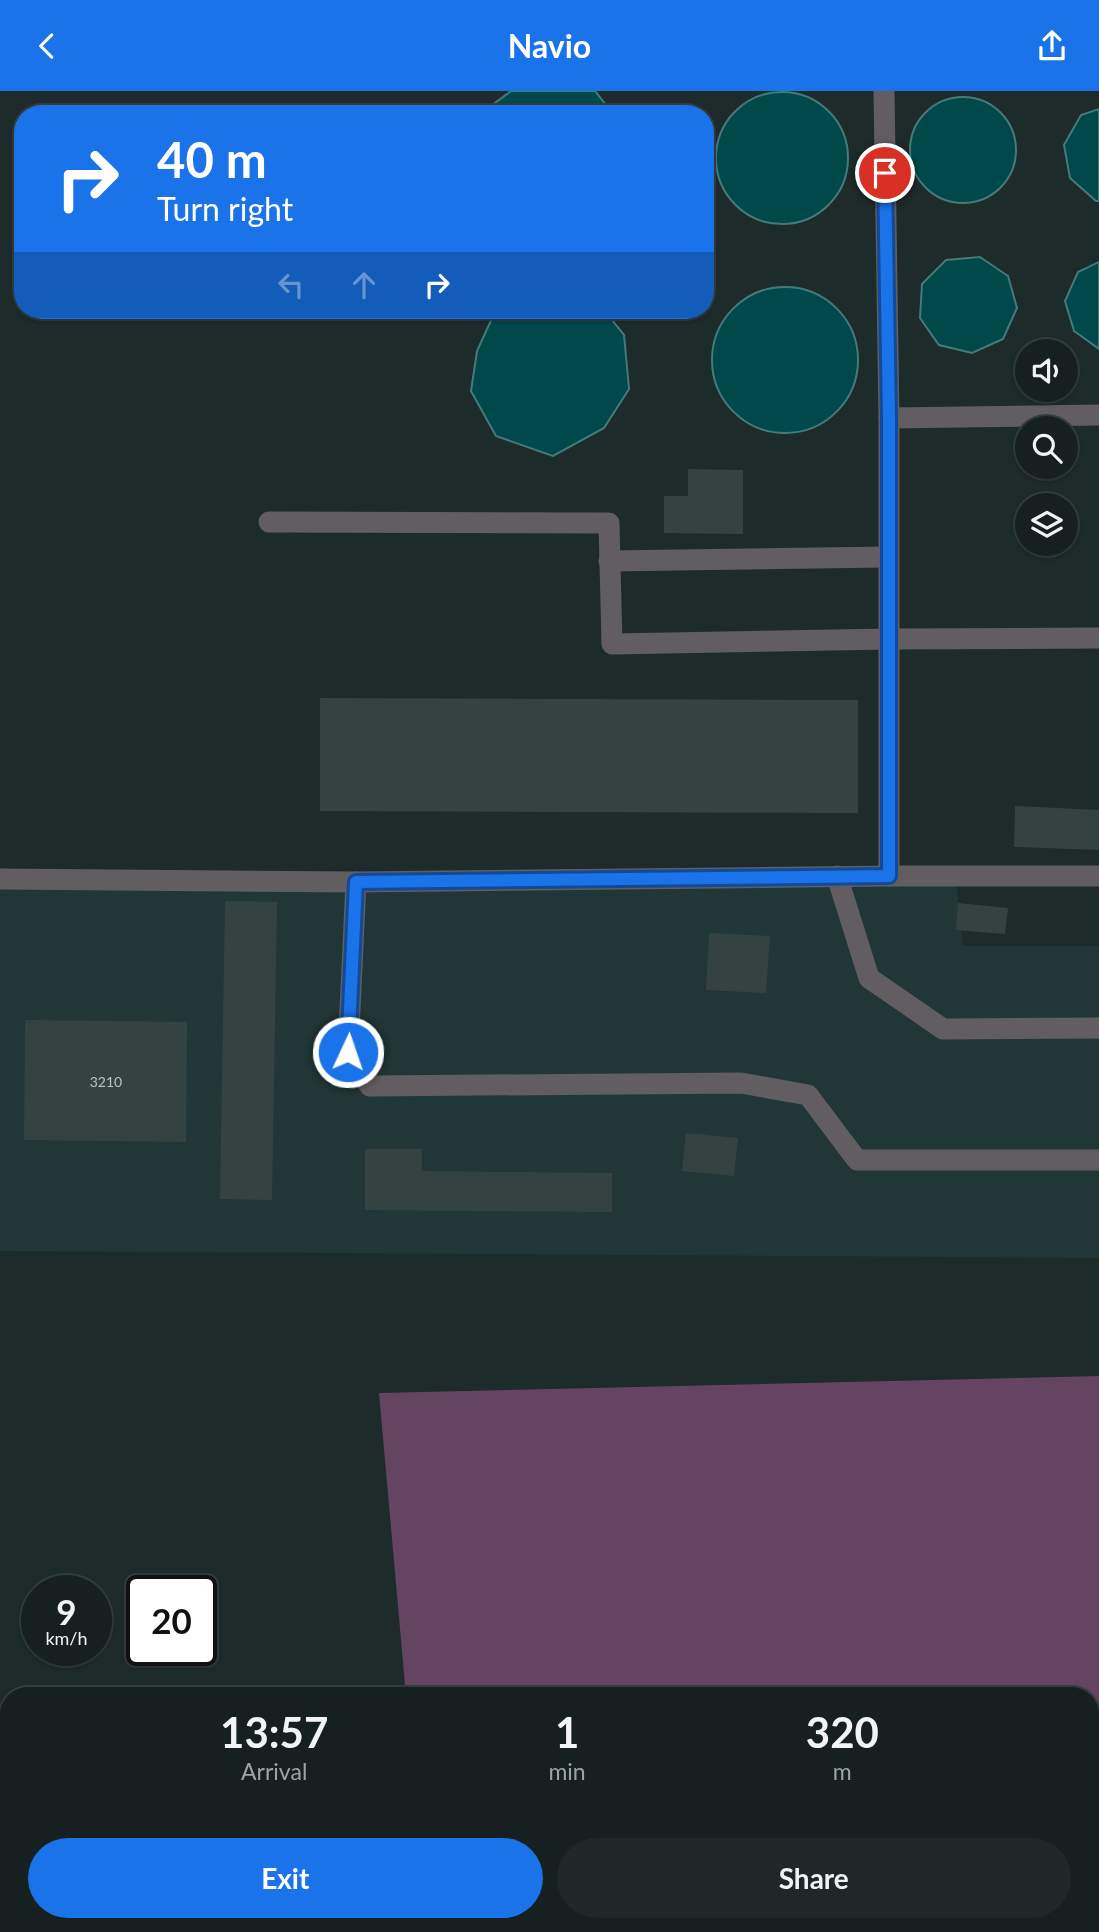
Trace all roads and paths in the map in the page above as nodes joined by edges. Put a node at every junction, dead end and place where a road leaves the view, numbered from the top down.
1 (884, 91) edge
2 (1099, 415) edge
3 (889, 418) junction
4 (269, 522) dead end
5 (888, 557) junction
6 (610, 561) junction
7 (1099, 638) edge
8 (889, 639) junction
9 (837, 876) junction
10 (889, 876) junction
11 (1099, 876) edge
12 (0, 879) edge
13 (356, 882) junction
14 (1099, 1028) edge
15 (1099, 1160) edge

1 - 3 lane
2 - 3 lane
3 - 5 lane
4 - 6 lane
5 - 6 lane
5 - 8 lane
6 - 8 lane
7 - 8 lane
8 - 10 lane
9 - 10 lane
9 - 13 lane
9 - 14 lane
10 - 11 lane
12 - 13 lane
13 - 15 lane

